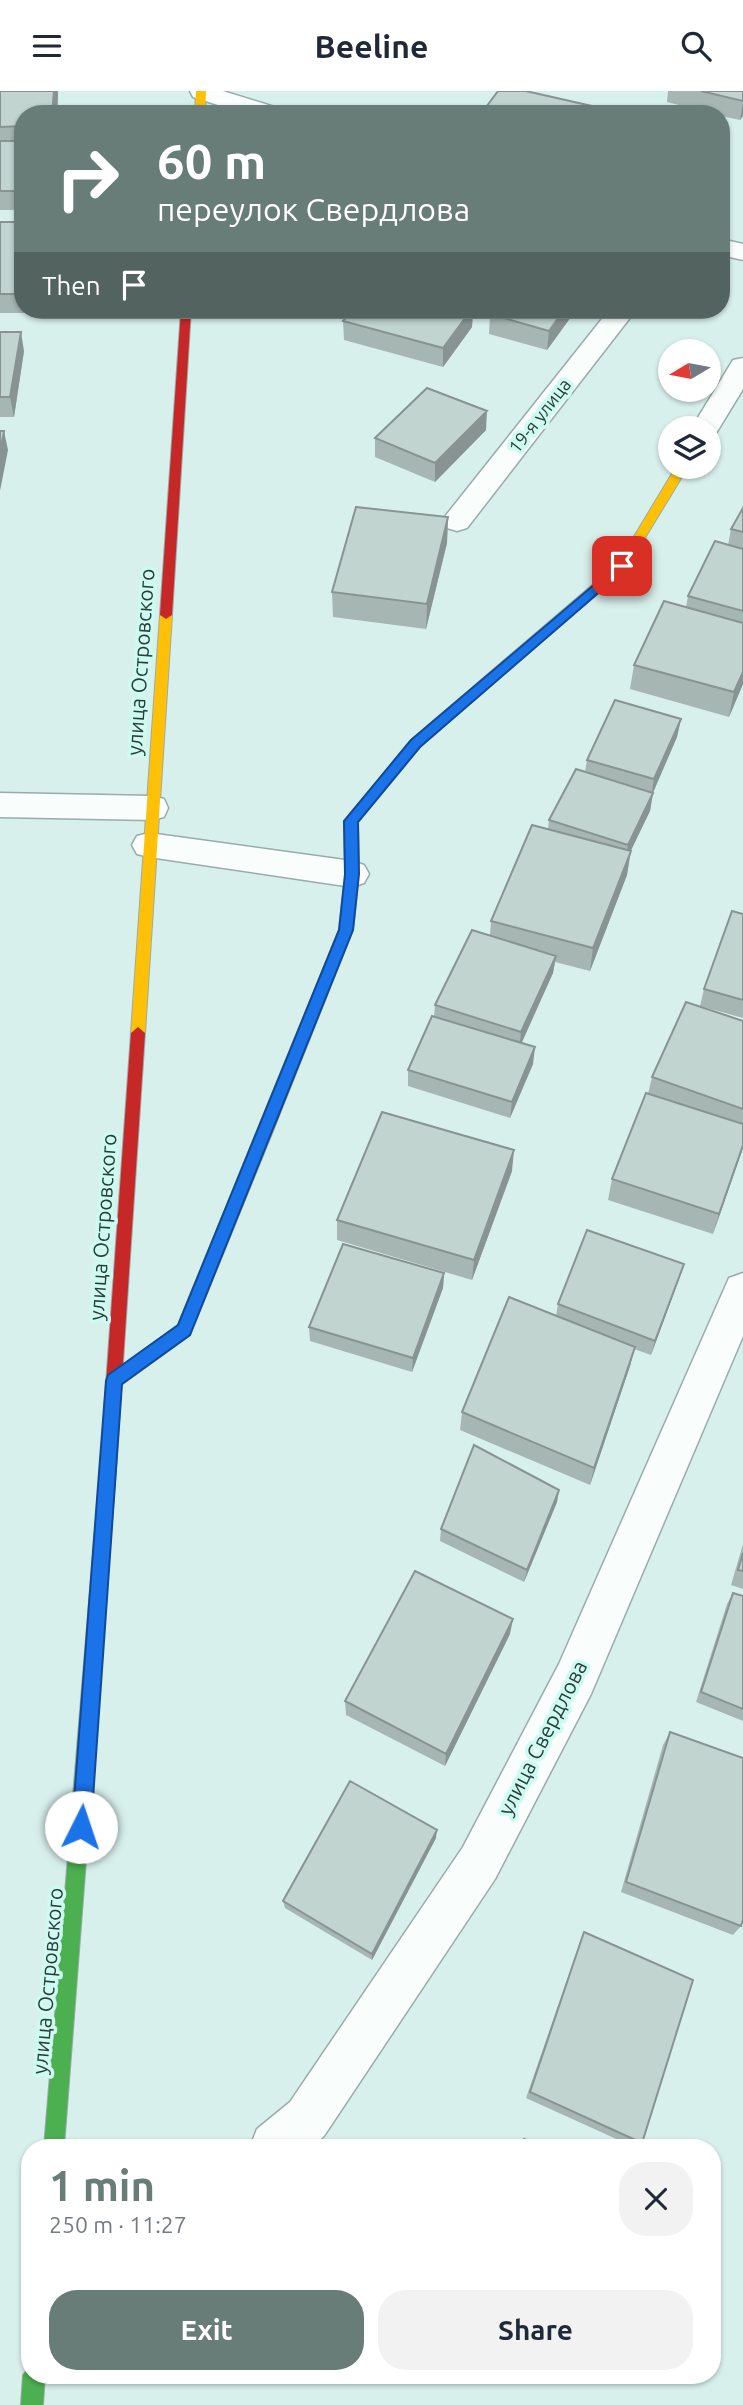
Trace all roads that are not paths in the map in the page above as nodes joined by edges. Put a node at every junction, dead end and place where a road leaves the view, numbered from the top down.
1 (201, 99) edge
2 (229, 105) edge
3 (185, 319) edge
4 (616, 319) edge
5 (743, 366) edge
6 (713, 416) edge
7 (675, 479) edge
8 (457, 521) dead end
9 (0, 804) edge
10 (152, 808) junction
11 (149, 845) junction
12 (352, 874) junction
13 (743, 1290) edge
14 (114, 1381) junction
15 (55, 2139) edge
16 (284, 2139) edge

1 - 2 street
3 - 10 street, улица Островского
4 - 8 street, 19-я улица
5 - 6 street
7 - 12 street
9 - 10 street
10 - 11 street, улица Островского
11 - 12 street
11 - 14 street, улица Островского
12 - 14 street
13 - 16 street, улица Свердлова
14 - 15 street, улица Островского

